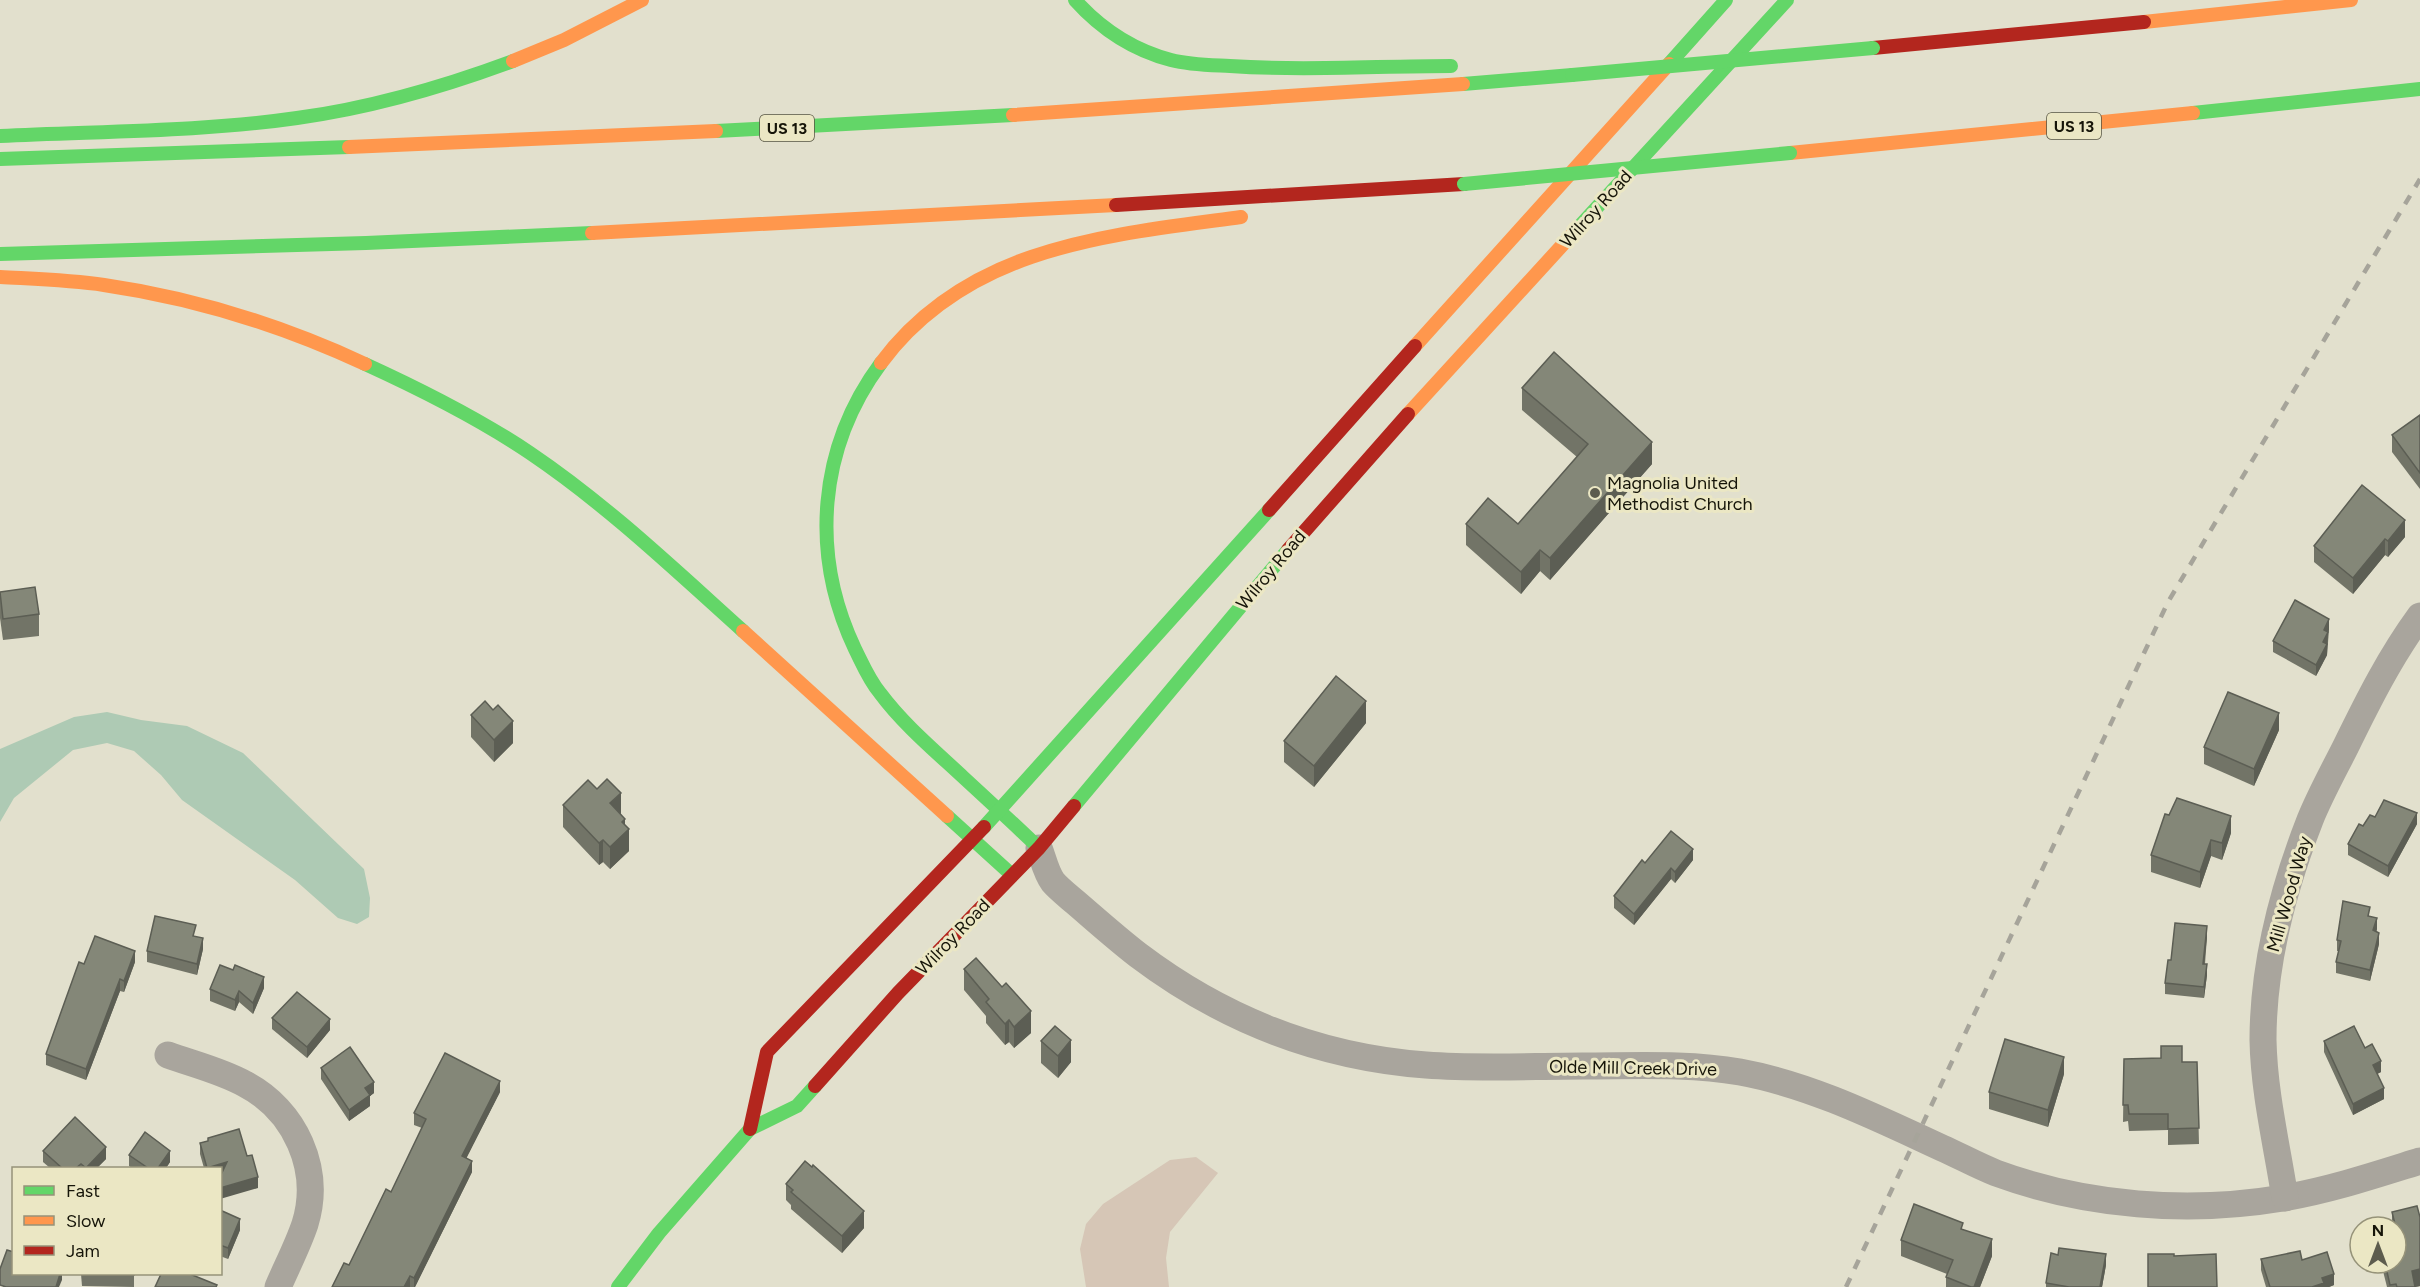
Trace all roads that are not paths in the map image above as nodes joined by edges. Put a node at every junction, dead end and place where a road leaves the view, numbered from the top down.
1 (642, 0) edge
2 (1075, 0) edge
3 (1726, 0) edge
4 (1786, 0) edge
5 (2351, 0) edge
6 (1463, 67) dead end
7 (1496, 68) dead end
8 (1572, 75) junction
9 (2420, 89) edge
10 (0, 136) edge
11 (0, 159) edge
12 (1464, 184) junction
13 (1304, 207) dead end
14 (1258, 214) dead end
15 (0, 254) edge
16 (0, 277) edge
17 (2420, 616) edge
18 (1000, 810) junction
19 (972, 838) junction
20 (1039, 848) junction
21 (1012, 875) junction
22 (1051, 880) junction
23 (168, 1055) dead end
24 (750, 1129) junction
25 (2420, 1161) edge
26 (2285, 1198) junction
27 (278, 1287) edge
28 (618, 1287) edge

1 - 10 main road
2 - 6 main road
3 - 18 main road, Wilroy Road
4 - 20 main road, Wilroy Road
5 - 8 main road, US 13, bridge
7 - 8 main road
8 - 11 main road, US 13
9 - 12 main road, US 13, bridge
12 - 13 main road
12 - 15 main road, US 13
14 - 18 main road
16 - 19 main road
17 - 26 street, Mill Wood Way
18 - 19 main road, Wilroy Road
18 - 20 main road
19 - 21 main road
19 - 24 main road, Wilroy Road
20 - 21 main road, Wilroy Road
20 - 22 street, Olde Mill Creek Drive
21 - 22 street
21 - 24 main road, Wilroy Road
22 - 26 street, Olde Mill Creek Drive
23 - 27 street
24 - 28 main road, Wilroy Road
25 - 26 street, Olde Mill Creek Drive

